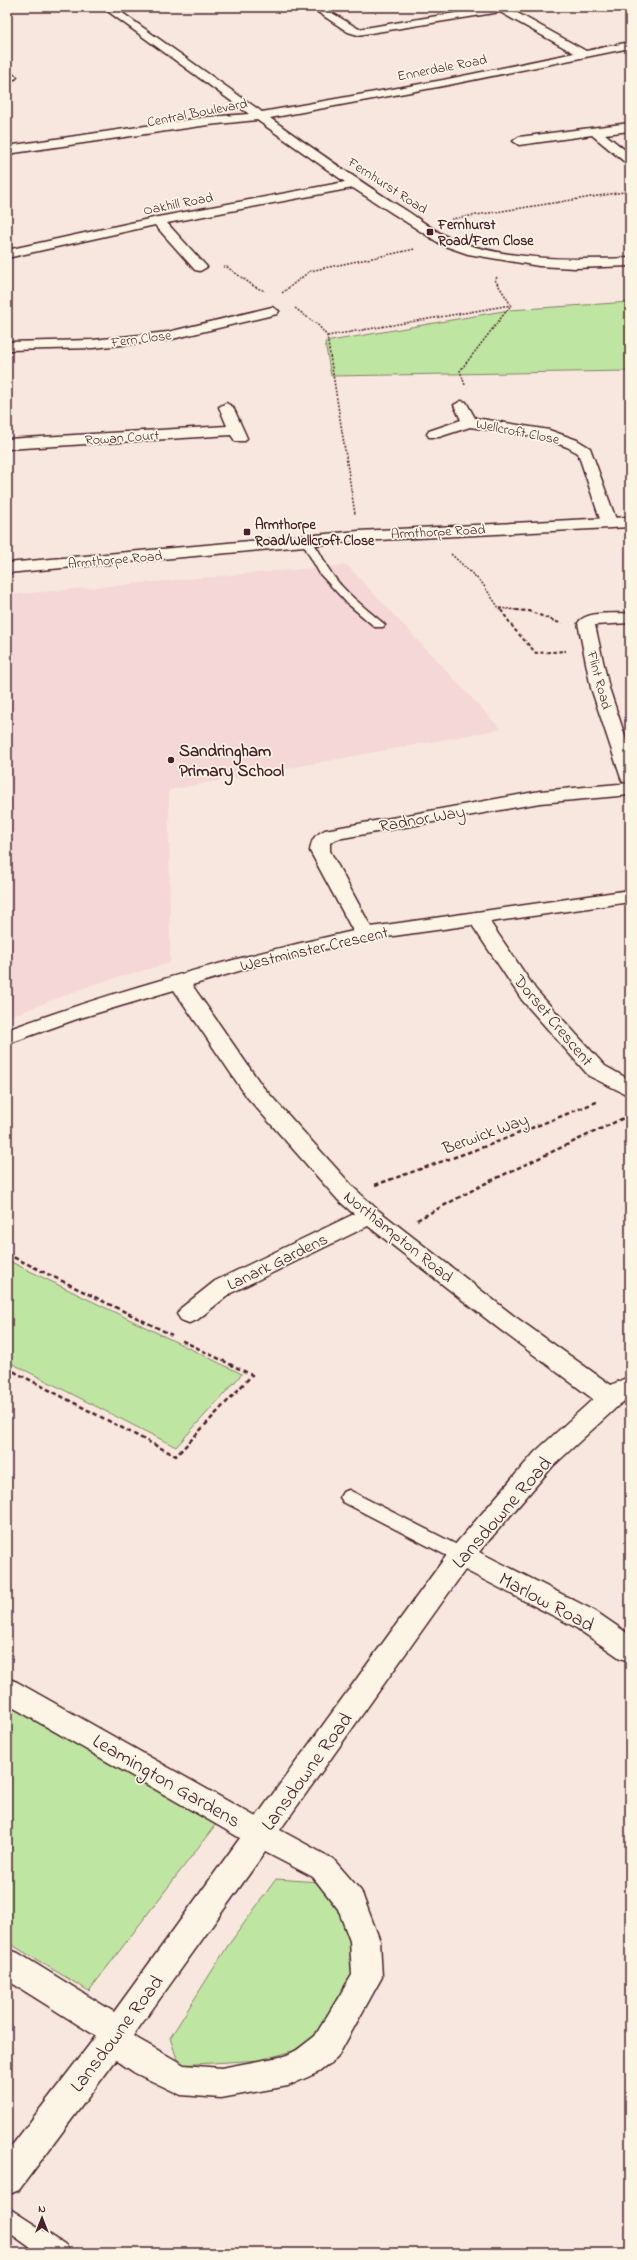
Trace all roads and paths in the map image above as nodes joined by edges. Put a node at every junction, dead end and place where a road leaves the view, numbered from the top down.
1 (107, 7) edge
2 (315, 7) edge
3 (503, 8) edge
4 (630, 45) edge
5 (584, 54) junction
6 (260, 116) junction
7 (630, 127) edge
8 (594, 132) junction
9 (100, 141) junction
10 (519, 141) dead end
11 (7, 150) edge
12 (7, 158) edge
13 (630, 160) edge
14 (355, 184) junction
15 (630, 191) edge
16 (158, 221) junction
17 (419, 224) junction
18 (447, 242) junction
19 (8, 252) edge
20 (511, 258) junction
21 (630, 262) edge
22 (200, 267) joint
23 (266, 291) dead end
24 (278, 296) dead end
25 (511, 305) junction
26 (293, 306) dead end
27 (272, 311) dead end
28 (327, 336) junction
29 (7, 346) edge
30 (461, 405) joint
31 (226, 407) dead end
32 (469, 422) junction
33 (434, 434) dead end
34 (7, 444) edge
35 (609, 522) junction
36 (630, 522) edge
37 (359, 536) junction
38 (307, 542) junction
39 (447, 551) dead end
40 (7, 568) edge
41 (500, 608) junction
42 (630, 618) edge
43 (379, 625) dead end
44 (590, 642) junction
45 (625, 742) edge
46 (630, 778) edge
47 (630, 789) edge
48 (630, 896) edge
49 (477, 917) junction
50 (365, 934) junction
51 (179, 982) junction
52 (7, 1038) edge
53 (630, 1089) edge
54 (630, 1115) edge
55 (346, 1194) junction
56 (370, 1216) junction
57 (392, 1233) junction
58 (7, 1254) edge
59 (189, 1314) dead end
60 (7, 1368) edge
61 (620, 1392) edge
62 (349, 1498) dead end
63 (461, 1556) junction
64 (630, 1650) edge
65 (7, 1690) edge
66 (261, 1835) junction
67 (7, 1963) edge
68 (115, 2036) junction
69 (7, 2178) edge
70 (7, 2218) edge
71 (58, 2253) edge

1 - 6 street, Fernhurst Road
2 - 3 street
3 - 5 street
4 - 5 street, Ennerdale Road
5 - 6 street, Ennerdale Road
6 - 9 street, Central Boulevard
6 - 14 street, Fernhurst Road
7 - 8 street
8 - 10 street
8 - 13 street
9 - 11 street, Central Boulevard
9 - 12 street, Central Boulevard
14 - 16 street, Oakhill Road
14 - 17 street, Fernhurst Road
15 - 17 path
16 - 19 street, Oakhill Road
16 - 22 street
17 - 18 street, Fernhurst Road
18 - 20 street, Fernhurst Road
18 - 24 path
20 - 21 street, Fernhurst Road
20 - 25 path
22 - 23 path
25 - 28 path
25 - 30 path
26 - 28 path
27 - 29 street, Fern Close
28 - 37 path
30 - 32 street
31 - 34 street, Rowan Court
32 - 33 street
32 - 35 street, Wellcroft Close
35 - 36 street, Armthorpe Road
35 - 37 street, Armthorpe Road
37 - 38 street, Armthorpe Road
38 - 40 street, Armthorpe Road
38 - 43 lane
39 - 41 path
41 - 44 path
41 - 44 path
42 - 44 street, Flint Road
44 - 45 street, Flint Road
45 - 46 street, Flint Road
47 - 50 street, Radnor Way
48 - 49 street, Westminster Crescent
49 - 50 street, Westminster Crescent
49 - 53 street, Dorset Crescent
50 - 51 street, Westminster Crescent
51 - 52 street, Westminster Crescent
51 - 55 street, Northampton Road
53 - 55 path, Berwick Way
54 - 57 path
55 - 56 street, Northampton Road
56 - 57 street, Northampton Road
56 - 59 street, Lanark Gardens
57 - 61 street, Northampton Road
58 - 60 path
61 - 63 street, Lansdowne Road
62 - 63 lane
63 - 64 street, Marlow Road
63 - 66 street, Lansdowne Road
65 - 66 street, Leamington Gardens
66 - 68 street, Lansdowne Road
66 - 68 street, Leamington Gardens
67 - 68 street, Leamington Gardens
68 - 69 street, Lansdowne Road
70 - 71 lane

